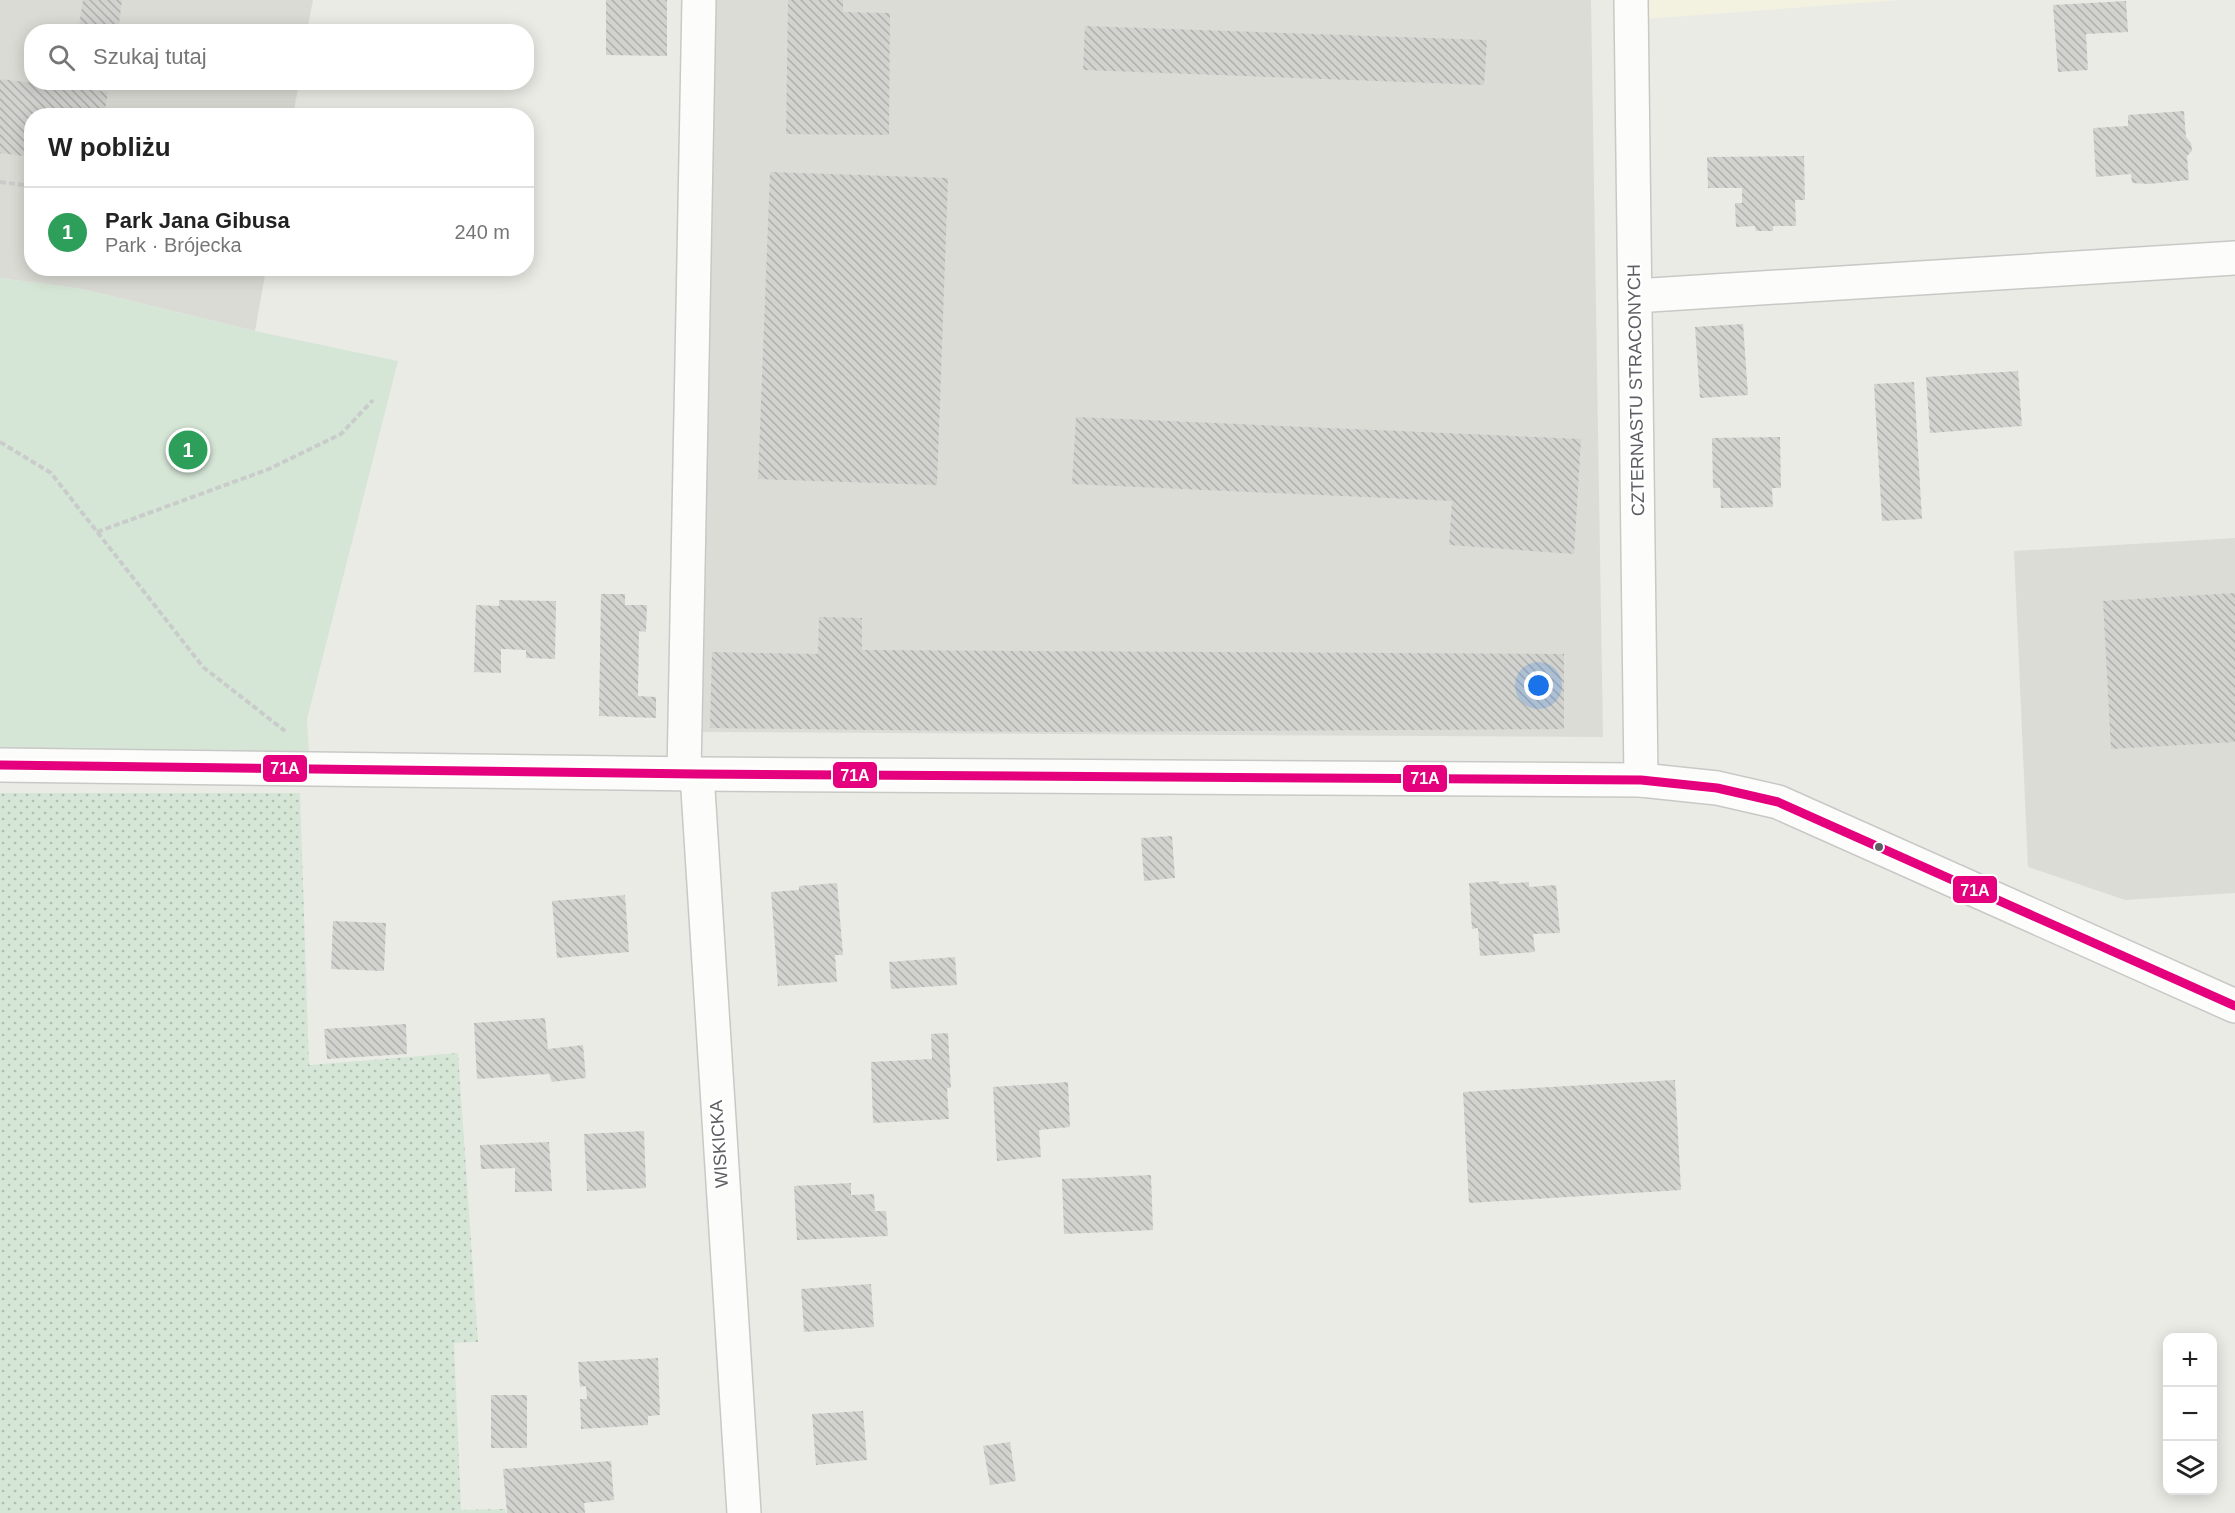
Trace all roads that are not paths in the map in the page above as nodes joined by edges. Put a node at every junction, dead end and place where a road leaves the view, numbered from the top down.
1 (699, 0) edge
2 (1631, 0) edge
3 (2235, 258) edge
4 (1635, 296) junction
5 (0, 765) edge
6 (691, 774) junction
7 (1641, 780) junction
8 (2235, 1006) edge
9 (744, 1513) edge

1 - 6 street, WISKICKA
2 - 4 street, CZTERNASTU STRACONYCH
3 - 4 street
4 - 7 street, CZTERNASTU STRACONYCH
5 - 6 street
6 - 7 street
6 - 9 street, WISKICKA
7 - 8 street

